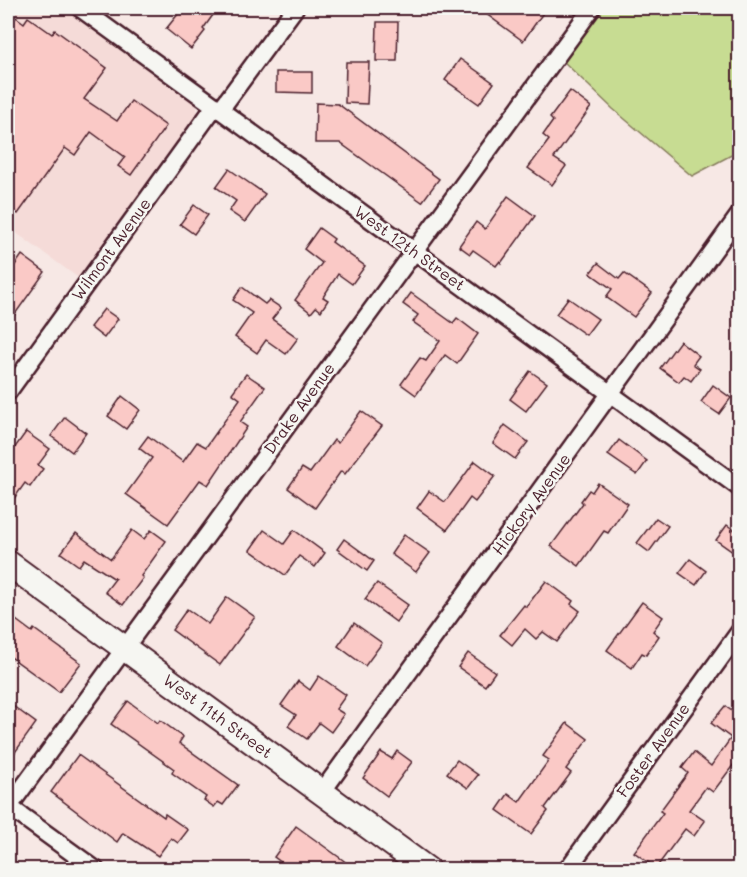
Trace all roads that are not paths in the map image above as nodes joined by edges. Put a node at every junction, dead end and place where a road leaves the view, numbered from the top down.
1 (80, 8) edge
2 (295, 8) edge
3 (592, 8) edge
4 (218, 108) junction
5 (740, 214) edge
6 (414, 251) junction
7 (8, 392) edge
8 (610, 394) junction
9 (740, 488) edge
10 (8, 563) edge
11 (740, 631) edge
12 (124, 648) junction
13 (322, 792) junction
14 (8, 807) edge
15 (96, 870) edge
16 (428, 870) edge
17 (567, 870) edge

1 - 4 street, West 12th Street
2 - 4 street, Wilmont Avenue
3 - 6 street, Drake Avenue
4 - 6 street, West 12th Street
4 - 7 street, Wilmont Avenue
5 - 8 street, Hickory Avenue
6 - 8 street, West 12th Street
6 - 12 street, Drake Avenue
8 - 9 street, West 12th Street
8 - 13 street, Hickory Avenue
10 - 12 main road, West 11th Street
11 - 17 street, Foster Avenue
12 - 13 main road, West 11th Street
12 - 14 street, Drake Avenue
13 - 16 main road, West 11th Street
14 - 15 street

